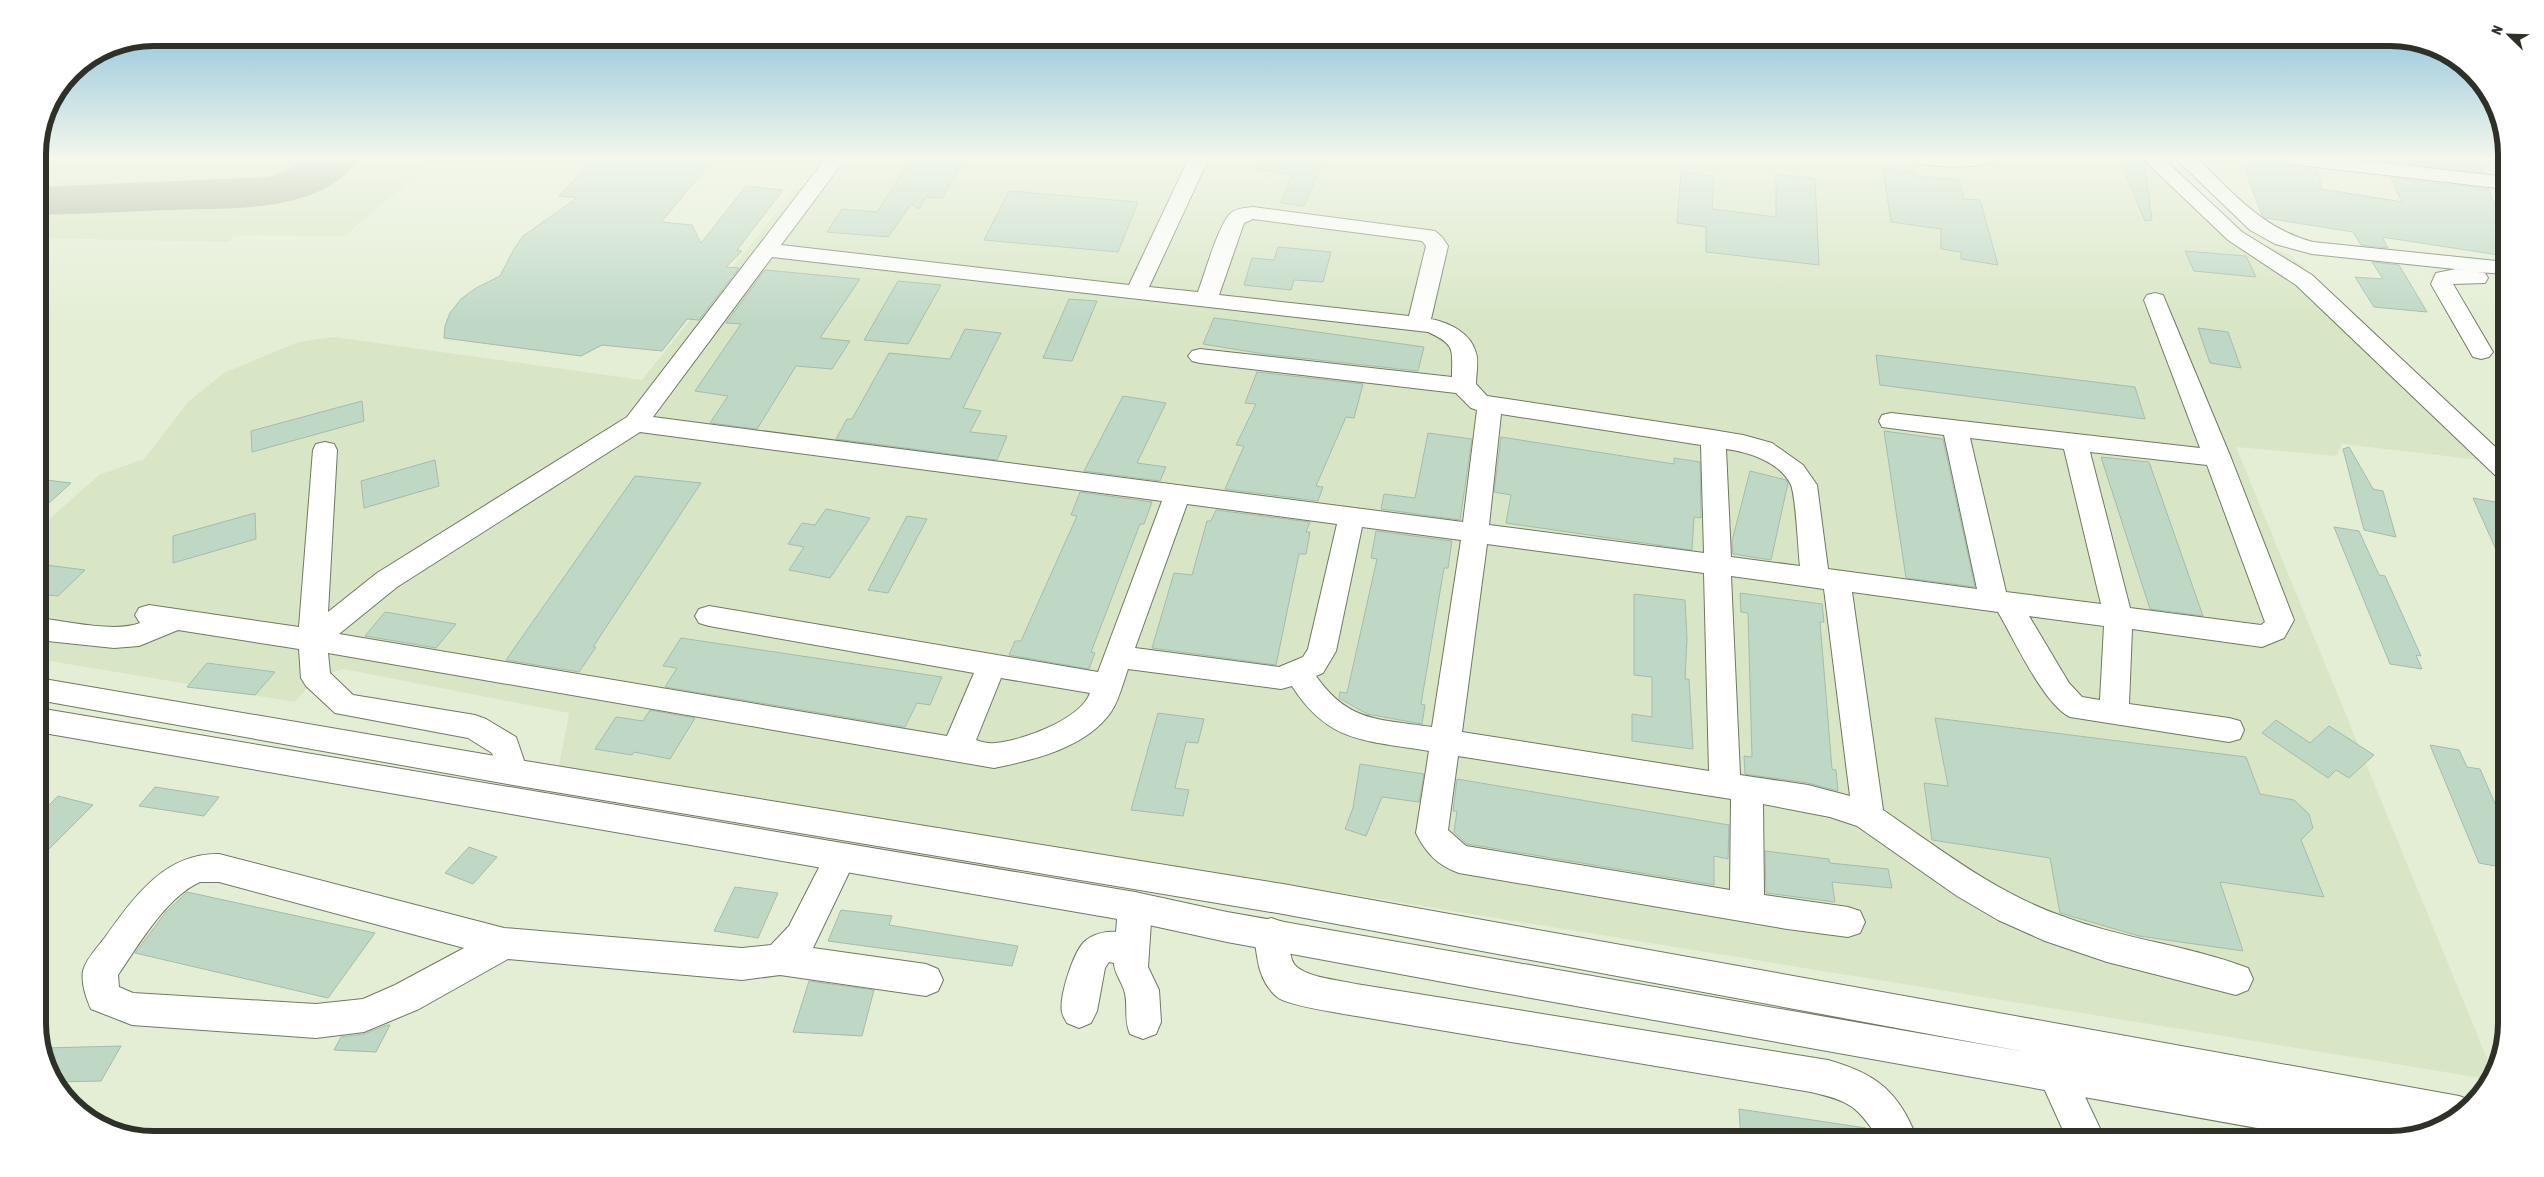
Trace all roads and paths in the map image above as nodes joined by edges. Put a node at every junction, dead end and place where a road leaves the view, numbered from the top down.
1 (794, 213) edge
2 (1173, 213) edge
3 (2210, 213) edge
4 (2243, 213) edge
5 (766, 250) junction
6 (2498, 267) edge
7 (2498, 281) edge
8 (1136, 292) junction
9 (2155, 300) dead end
10 (1206, 301) junction
11 (1419, 324) junction
12 (2481, 352) dead end
13 (1200, 356) dead end
14 (1464, 386) junction
15 (1490, 406) junction
16 (1891, 421) dead end
17 (636, 423) junction
18 (1955, 428) junction
19 (1713, 438) junction
20 (2076, 442) junction
21 (325, 450) dead end
22 (2218, 458) junction
23 (2498, 464) edge
24 (1177, 495) junction
25 (1351, 518) junction
26 (1475, 534) junction
27 (1718, 566) junction
28 (1826, 580) junction
29 (2001, 602) junction
30 (149, 615) dead end
31 (709, 616) dead end
32 (2118, 617) junction
33 (177, 619) junction
34 (46, 630) edge
35 (312, 640) junction
36 (1118, 657) junction
37 (992, 665) junction
38 (1298, 672) junction
39 (1108, 685) junction
40 (46, 689) edge
41 (2114, 714) junction
42 (46, 721) edge
43 (2229, 730) dead end
44 (1446, 741) junction
45 (956, 750) junction
46 (513, 772) junction
47 (1736, 787) junction
48 (1868, 817) junction
49 (840, 858) junction
50 (1135, 907) junction
51 (1747, 907) junction
52 (1848, 922) dead end
53 (1271, 933) junction
54 (504, 943) junction
55 (1132, 951) junction
56 (780, 959) junction
57 (2236, 979) dead end
58 (926, 980) dead end
59 (1079, 1011) dead end
60 (1143, 1022) dead end
61 (2056, 1075) junction
62 (2450, 1112) edge
63 (1894, 1129) dead end
64 (2082, 1131) edge
65 (2375, 1131) edge

1 - 5 main road
2 - 8 main road
3 - 23 main road
4 - 6 main road
5 - 8 main road
5 - 17 main road
7 - 12 main road
8 - 10 main road
9 - 22 main road
10 - 11 main road
10 - 11 main road
11 - 14 main road
13 - 14 main road
14 - 15 main road
15 - 19 main road
15 - 26 main road
16 - 18 main road
17 - 24 main road
17 - 35 main road
18 - 20 main road
18 - 29 main road
19 - 27 main road
19 - 28 main road
20 - 22 main road
20 - 32 main road
21 - 35 main road
22 - 32 main road
24 - 25 main road
24 - 36 main road
25 - 26 main road
25 - 38 main road
26 - 27 main road
26 - 44 main road
27 - 28 main road
27 - 47 main road
28 - 29 main road
28 - 48 main road
29 - 32 main road
29 - 41 main road
30 - 33 main road
31 - 37 main road
32 - 41 main road
33 - 34 main road
33 - 35 main road
35 - 45 main road
35 - 46 main road
36 - 38 main road
36 - 39 main road
37 - 39 main road
37 - 45 main road
38 - 44 main road
39 - 45 main road
40 - 46 main road
41 - 43 main road
42 - 49 main road
44 - 47 main road
44 - 51 main road
46 - 62 main road
47 - 48 main road
47 - 51 main road
48 - 57 main road
49 - 50 main road
49 - 56 main road
50 - 53 main road
50 - 55 main road
51 - 52 main road
53 - 61 main road
53 - 63 main road
54 - 54 main road
54 - 56 main road
55 - 59 main road
55 - 60 main road
56 - 58 main road
61 - 64 main road
61 - 65 main road

